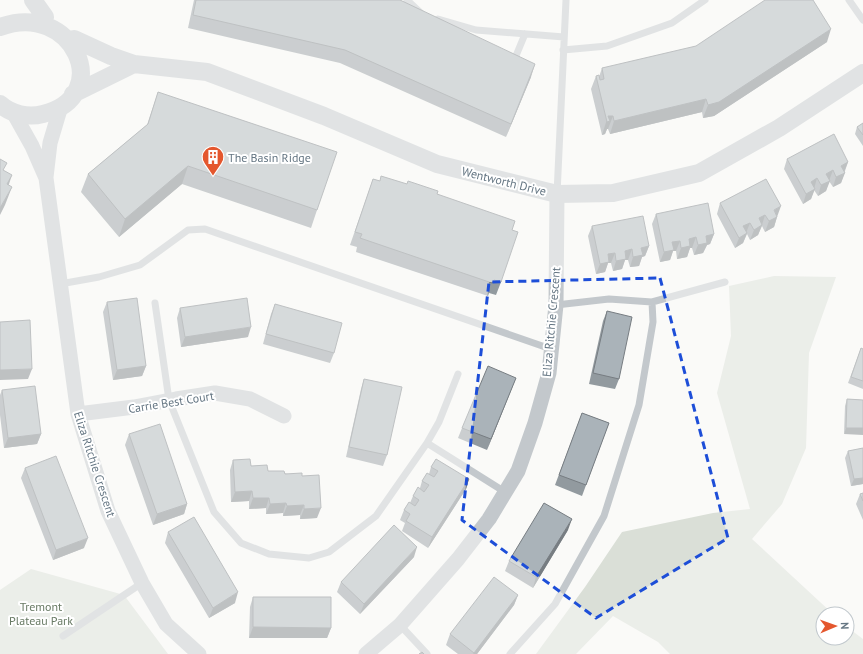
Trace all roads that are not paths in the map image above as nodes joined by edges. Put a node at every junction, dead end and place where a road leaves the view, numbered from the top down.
1 (33, 0) edge
2 (566, 0) edge
3 (705, 0) edge
4 (849, 0) edge
5 (45, 17) junction
6 (432, 18) edge
7 (863, 20) edge
8 (0, 27) edge
9 (525, 34) junction
10 (564, 37) junction
11 (74, 39) junction
12 (563, 50) junction
13 (134, 64) junction
14 (511, 68) edge
15 (863, 73) edge
16 (67, 100) junction
17 (7, 108) edge
18 (46, 178) junction
19 (557, 194) junction
20 (725, 282) dead end
21 (60, 284) junction
22 (652, 302) junction
23 (155, 303) dead end
24 (556, 305) junction
25 (551, 350) junction
26 (458, 374) dead end
27 (169, 400) junction
28 (78, 414) junction
29 (284, 416) dead end
30 (427, 443) junction
31 (505, 492) junction
32 (142, 583) junction
33 (400, 626) junction
34 (63, 636) dead end
35 (199, 654) edge
36 (366, 654) edge
37 (427, 654) edge
38 (510, 654) edge

1 - 5 street
2 - 10 lane
3 - 12 lane
4 - 7 lane
5 - 8 street
5 - 11 street
6 - 9 lane
9 - 10 lane
9 - 14 lane
10 - 12 lane
11 - 13 street, Wentworth Drive
11 - 16 street
12 - 19 lane
13 - 16 street
13 - 19 street, Wentworth Drive
15 - 19 street, Wentworth Drive
16 - 17 street
16 - 18 street, Eliza Ritchie Crescent
17 - 18 street, Eliza Ritchie Crescent
18 - 21 street, Eliza Ritchie Crescent
19 - 24 street, Eliza Ritchie Crescent
20 - 22 lane
21 - 25 lane
21 - 28 street, Eliza Ritchie Crescent
22 - 24 lane
22 - 38 lane
23 - 27 lane
24 - 25 street, Eliza Ritchie Crescent
25 - 31 street, Eliza Ritchie Crescent
26 - 30 lane
27 - 28 street, Carrie Best Court
27 - 29 street, Carrie Best Court
27 - 30 lane
28 - 32 street, Eliza Ritchie Crescent
30 - 31 lane
31 - 33 street, Eliza Ritchie Crescent
32 - 34 lane
32 - 35 street, Eliza Ritchie Crescent
33 - 36 street, Eliza Ritchie Crescent
33 - 37 lane

